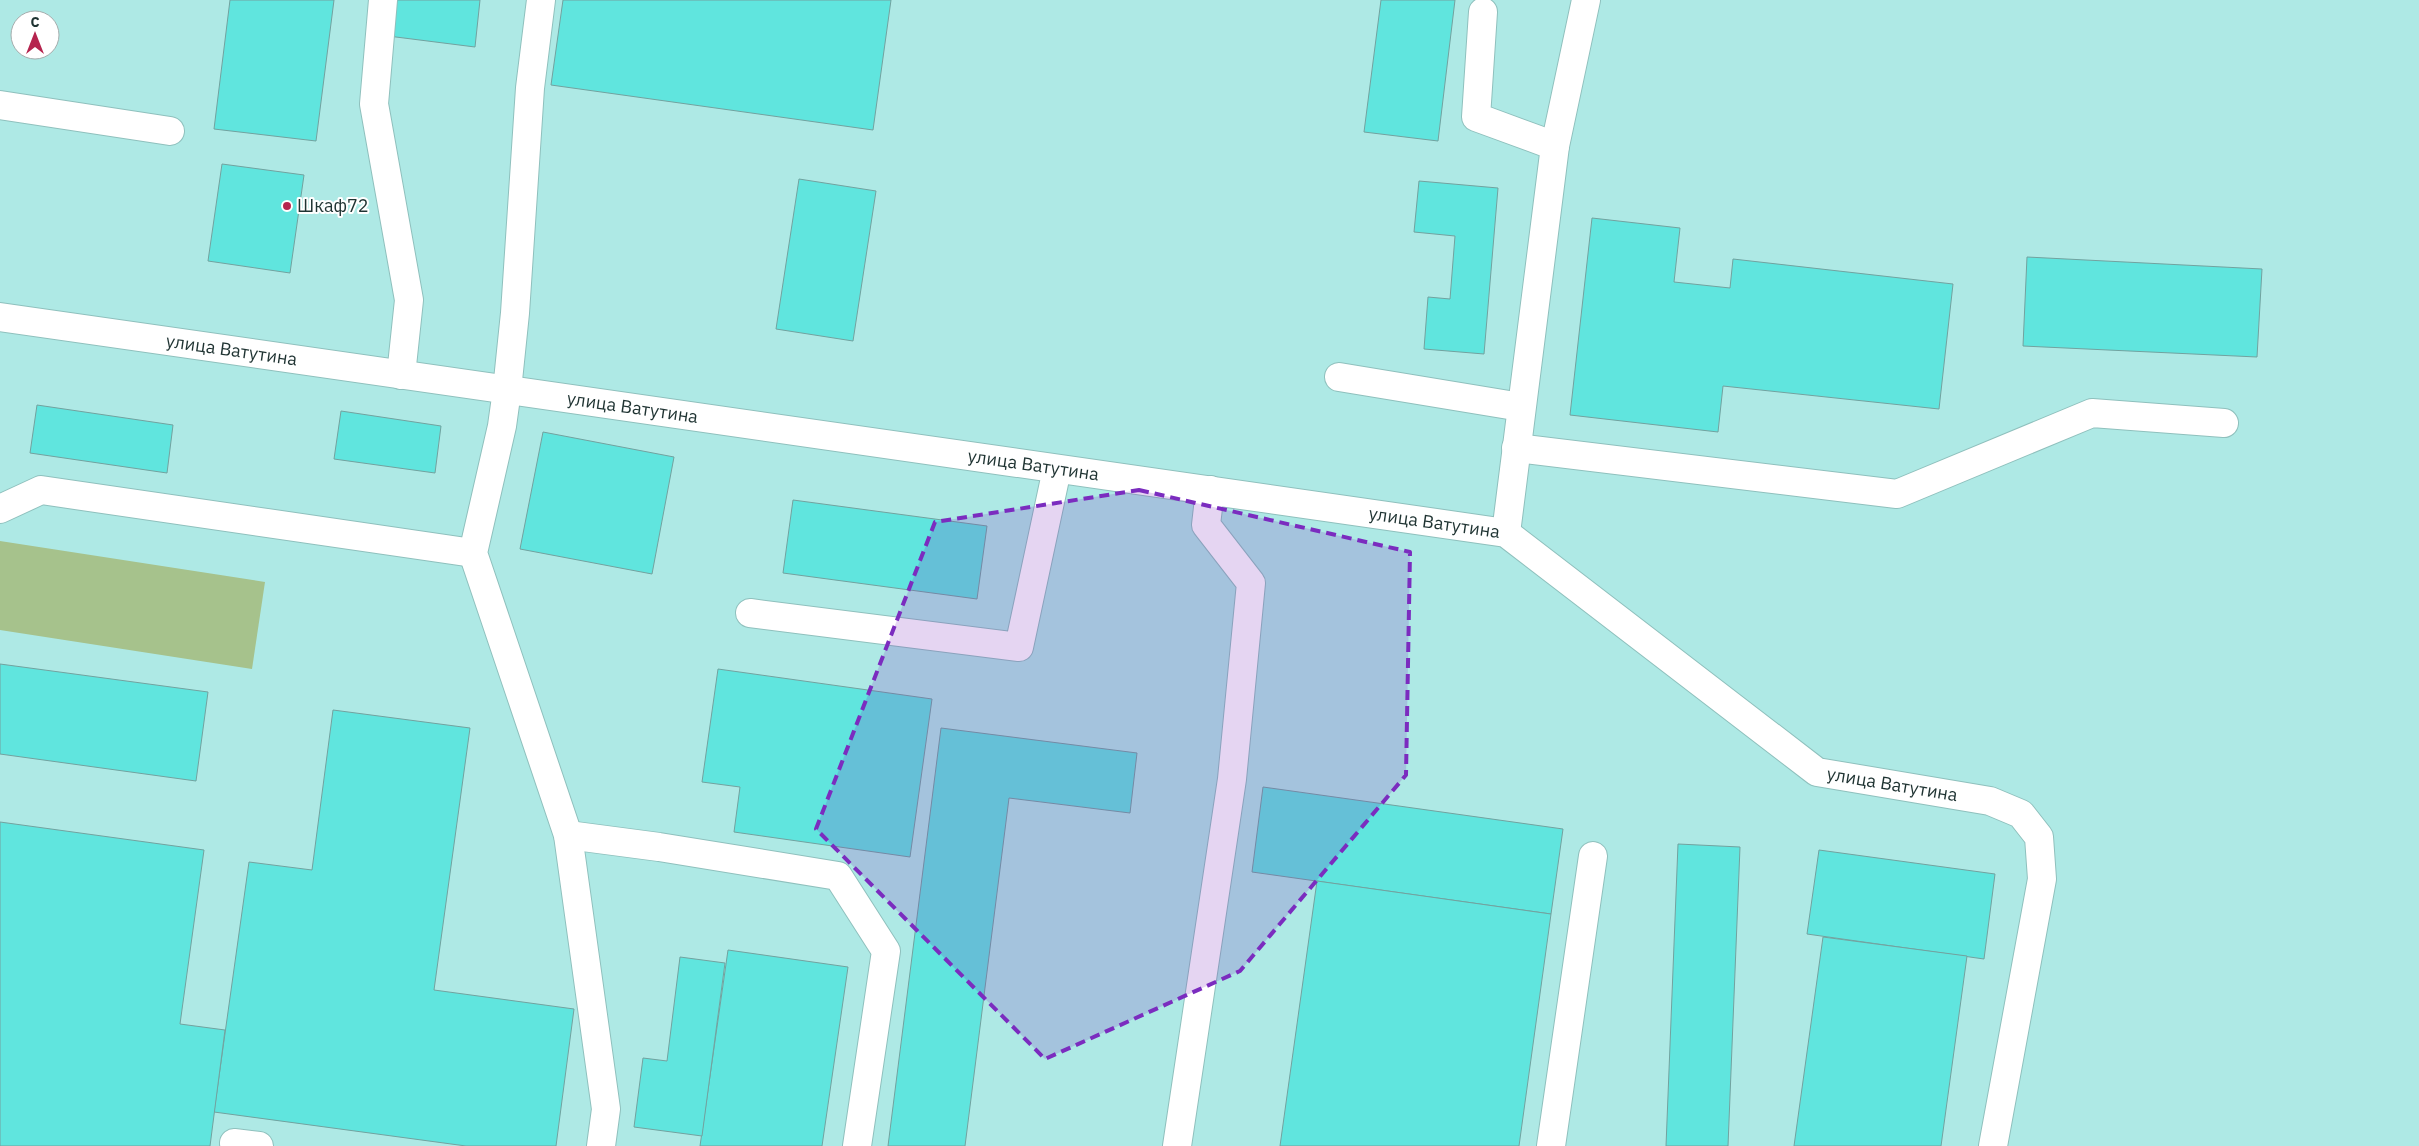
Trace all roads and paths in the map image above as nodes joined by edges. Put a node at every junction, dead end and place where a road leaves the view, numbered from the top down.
1 (383, 0) edge
2 (541, 0) edge
3 (1586, 0) edge
4 (1483, 12) dead end
5 (0, 105) edge
6 (170, 130) dead end
7 (1555, 146) junction
8 (0, 317) edge
9 (401, 374) junction
10 (1339, 377) dead end
11 (507, 390) junction
12 (1521, 407) junction
13 (2224, 422) dead end
14 (1516, 448) junction
15 (1057, 469) junction
16 (1210, 490) junction
17 (0, 509) edge
18 (1506, 533) junction
19 (473, 554) junction
20 (750, 613) dead end
21 (568, 835) junction
22 (1593, 856) dead end
23 (601, 1146) edge
24 (857, 1146) edge
25 (1176, 1146) edge
26 (1550, 1146) edge
27 (1993, 1146) edge

1 - 9 street
2 - 11 street
3 - 7 street
4 - 7 street
5 - 6 street
7 - 12 street
8 - 9 street, улица Ватутина
9 - 11 street, улица Ватутина
10 - 12 street
11 - 15 street, улица Ватутина
11 - 19 street
12 - 14 street
13 - 14 street
14 - 18 street
15 - 16 street, улица Ватутина
15 - 20 street
16 - 18 street, улица Ватутина
16 - 25 street
17 - 19 street
18 - 27 street, улица Ватутина
19 - 21 street
21 - 23 street
21 - 24 street
22 - 26 street

